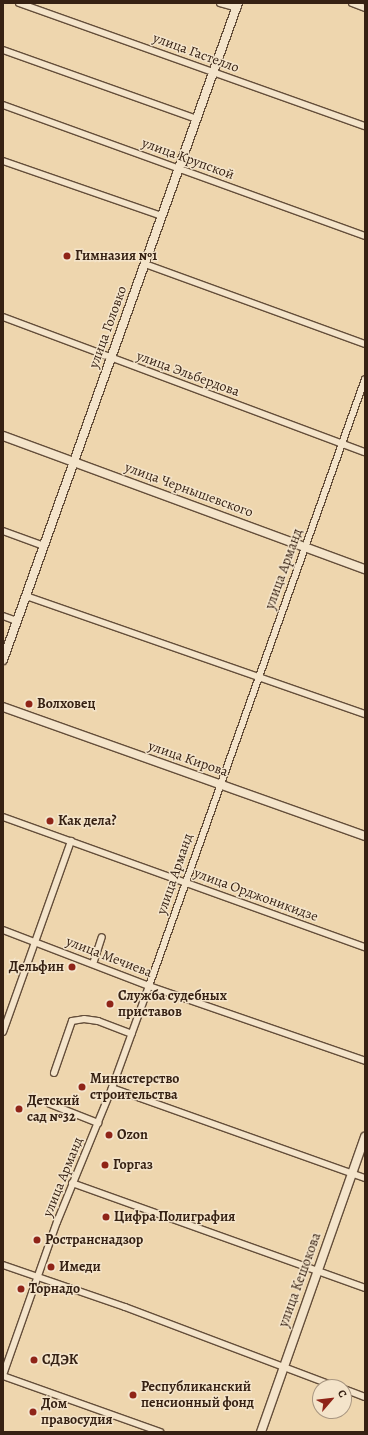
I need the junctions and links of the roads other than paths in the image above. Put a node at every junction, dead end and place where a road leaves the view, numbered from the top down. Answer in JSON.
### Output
{"nodes":[{"id":1,"x":19,"y":3,"type":"edge"},
{"id":2,"x":220,"y":3,"type":"edge"},
{"id":3,"x":352,"y":3,"type":"edge"},
{"id":4,"x":237,"y":5,"type":"edge"},
{"id":5,"x":365,"y":8,"type":"edge"},
{"id":6,"x":3,"y":50,"type":"edge"},
{"id":7,"x":214,"y":71,"type":"junction"},
{"id":8,"x":3,"y":104,"type":"edge"},
{"id":9,"x":197,"y":119,"type":"junction"},
{"id":10,"x":365,"y":126,"type":"edge"},
{"id":11,"x":3,"y":160,"type":"edge"},
{"id":12,"x":179,"y":168,"type":"junction"},
{"id":13,"x":162,"y":216,"type":"junction"},
{"id":14,"x":365,"y":236,"type":"edge"},
{"id":15,"x":144,"y":264,"type":"junction"},
{"id":16,"x":3,"y":318,"type":"edge"},
{"id":17,"x":365,"y":344,"type":"edge"},
{"id":18,"x":111,"y":358,"type":"junction"},
{"id":19,"x":365,"y":379,"type":"edge"},
{"id":20,"x":3,"y":436,"type":"edge"},
{"id":21,"x":342,"y":444,"type":"junction"},
{"id":22,"x":365,"y":452,"type":"edge"},
{"id":23,"x":74,"y":462,"type":"junction"},
{"id":24,"x":3,"y":531,"type":"edge"},
{"id":25,"x":44,"y":546,"type":"junction"},
{"id":26,"x":304,"y":547,"type":"junction"},
{"id":27,"x":365,"y":569,"type":"edge"},
{"id":28,"x":26,"y":596,"type":"junction"},
{"id":29,"x":3,"y":616,"type":"edge"},
{"id":30,"x":17,"y":621,"type":"junction"},
{"id":31,"x":3,"y":660,"type":"edge"},
{"id":32,"x":258,"y":677,"type":"junction"},
{"id":33,"x":3,"y":707,"type":"edge"},
{"id":34,"x":365,"y":714,"type":"edge"},
{"id":35,"x":220,"y":783,"type":"junction"},
{"id":36,"x":3,"y":817,"type":"edge"},
{"id":37,"x":365,"y":836,"type":"edge"},
{"id":38,"x":71,"y":841,"type":"junction"},
{"id":39,"x":185,"y":882,"type":"junction"},
{"id":40,"x":3,"y":930,"type":"edge"},
{"id":41,"x":102,"y":937,"type":"dead end"},
{"id":42,"x":36,"y":942,"type":"junction"},
{"id":43,"x":365,"y":947,"type":"edge"},
{"id":44,"x":93,"y":964,"type":"junction"},
{"id":45,"x":149,"y":986,"type":"junction"},
{"id":46,"x":3,"y":1032,"type":"edge"},
{"id":47,"x":132,"y":1034,"type":"junction"},
{"id":48,"x":365,"y":1061,"type":"edge"},
{"id":49,"x":54,"y":1073,"type":"dead end"},
{"id":50,"x":112,"y":1088,"type":"junction"},
{"id":51,"x":50,"y":1104,"type":"dead end"},
{"id":52,"x":98,"y":1123,"type":"junction"},
{"id":53,"x":365,"y":1137,"type":"edge"},
{"id":54,"x":353,"y":1174,"type":"junction"},
{"id":55,"x":365,"y":1178,"type":"edge"},
{"id":56,"x":72,"y":1183,"type":"junction"},
{"id":57,"x":3,"y":1265,"type":"edge"},
{"id":58,"x":317,"y":1271,"type":"junction"},
{"id":59,"x":39,"y":1279,"type":"junction"},
{"id":60,"x":365,"y":1288,"type":"edge"},
{"id":61,"x":282,"y":1367,"type":"junction"},
{"id":62,"x":3,"y":1376,"type":"edge"},
{"id":63,"x":316,"y":1379,"type":"edge"},
{"id":64,"x":352,"y":1392,"type":"edge"},
{"id":65,"x":365,"y":1397,"type":"edge"},
{"id":66,"x":160,"y":1432,"type":"edge"},
{"id":67,"x":260,"y":1432,"type":"edge"}],
"edges":[{"from":1,"to":7,"type":"street","name":"улица Гастелло"},
{"from":2,"to":4,"type":"street"},
{"from":3,"to":5,"type":"street"},
{"from":4,"to":7,"type":"street","name":"улица Головко"},
{"from":6,"to":9,"type":"street"},
{"from":7,"to":9,"type":"street","name":"улица Головко"},
{"from":7,"to":10,"type":"street","name":"улица Гастелло"},
{"from":8,"to":12,"type":"street","name":"улица Крупской"},
{"from":9,"to":12,"type":"street","name":"улица Головко"},
{"from":11,"to":13,"type":"street"},
{"from":12,"to":13,"type":"street","name":"улица Головко"},
{"from":12,"to":14,"type":"street","name":"улица Крупской"},
{"from":13,"to":15,"type":"street","name":"улица Головко"},
{"from":15,"to":17,"type":"street"},
{"from":15,"to":18,"type":"street","name":"улица Головко"},
{"from":16,"to":18,"type":"street","name":"улица Эльбердова"},
{"from":18,"to":21,"type":"street","name":"улица Эльбердова"},
{"from":18,"to":23,"type":"street","name":"улица Головко"},
{"from":19,"to":21,"type":"street","name":"улица Арманд"},
{"from":20,"to":23,"type":"street","name":"улица Чернышевского"},
{"from":21,"to":22,"type":"street","name":"улица Эльбердова"},
{"from":21,"to":26,"type":"street","name":"улица Арманд"},
{"from":23,"to":25,"type":"street","name":"улица Головко"},
{"from":23,"to":26,"type":"street","name":"улица Чернышевского"},
{"from":24,"to":25,"type":"street"},
{"from":25,"to":28,"type":"street","name":"улица Головко"},
{"from":26,"to":27,"type":"street","name":"улица Чернышевского"},
{"from":26,"to":32,"type":"street","name":"улица Арманд"},
{"from":28,"to":30,"type":"street","name":"улица Головко"},
{"from":28,"to":32,"type":"street"},
{"from":29,"to":30,"type":"street"},
{"from":30,"to":31,"type":"street","name":"улица Головко"},
{"from":32,"to":34,"type":"street"},
{"from":32,"to":35,"type":"street","name":"улица Арманд"},
{"from":33,"to":35,"type":"street","name":"улица Кирова"},
{"from":35,"to":37,"type":"street","name":"улица Кирова"},
{"from":35,"to":39,"type":"street","name":"улица Арманд"},
{"from":36,"to":38,"type":"street","name":"улица Орджоникидзе"},
{"from":38,"to":39,"type":"street","name":"улица Орджоникидзе"},
{"from":38,"to":42,"type":"street"},
{"from":39,"to":43,"type":"street","name":"улица Орджоникидзе"},
{"from":39,"to":45,"type":"street","name":"улица Арманд"},
{"from":40,"to":42,"type":"street","name":"улица Мечиева"},
{"from":41,"to":44,"type":"street"},
{"from":42,"to":44,"type":"street","name":"улица Мечиева"},
{"from":42,"to":46,"type":"street"},
{"from":44,"to":45,"type":"street","name":"улица Мечиева"},
{"from":45,"to":47,"type":"street","name":"улица Арманд"},
{"from":45,"to":48,"type":"street","name":"улица Мечиева"},
{"from":47,"to":49,"type":"street"},
{"from":47,"to":50,"type":"street","name":"улица Арманд"},
{"from":50,"to":52,"type":"street","name":"улица Арманд"},
{"from":50,"to":54,"type":"street"},
{"from":51,"to":52,"type":"street"},
{"from":52,"to":56,"type":"street","name":"улица Арманд"},
{"from":53,"to":54,"type":"street","name":"улица Кешокова"},
{"from":54,"to":55,"type":"street"},
{"from":54,"to":58,"type":"street","name":"улица Кешокова"},
{"from":56,"to":58,"type":"street"},
{"from":56,"to":59,"type":"street","name":"улица Арманд"},
{"from":57,"to":59,"type":"street"},
{"from":58,"to":60,"type":"street"},
{"from":58,"to":61,"type":"street","name":"улица Кешокова"},
{"from":59,"to":61,"type":"street"},
{"from":59,"to":62,"type":"street","name":"улица Арманд"},
{"from":61,"to":63,"type":"street"},
{"from":61,"to":67,"type":"street","name":"улица Кешокова"},
{"from":62,"to":66,"type":"street"},
{"from":64,"to":65,"type":"street"}]}
